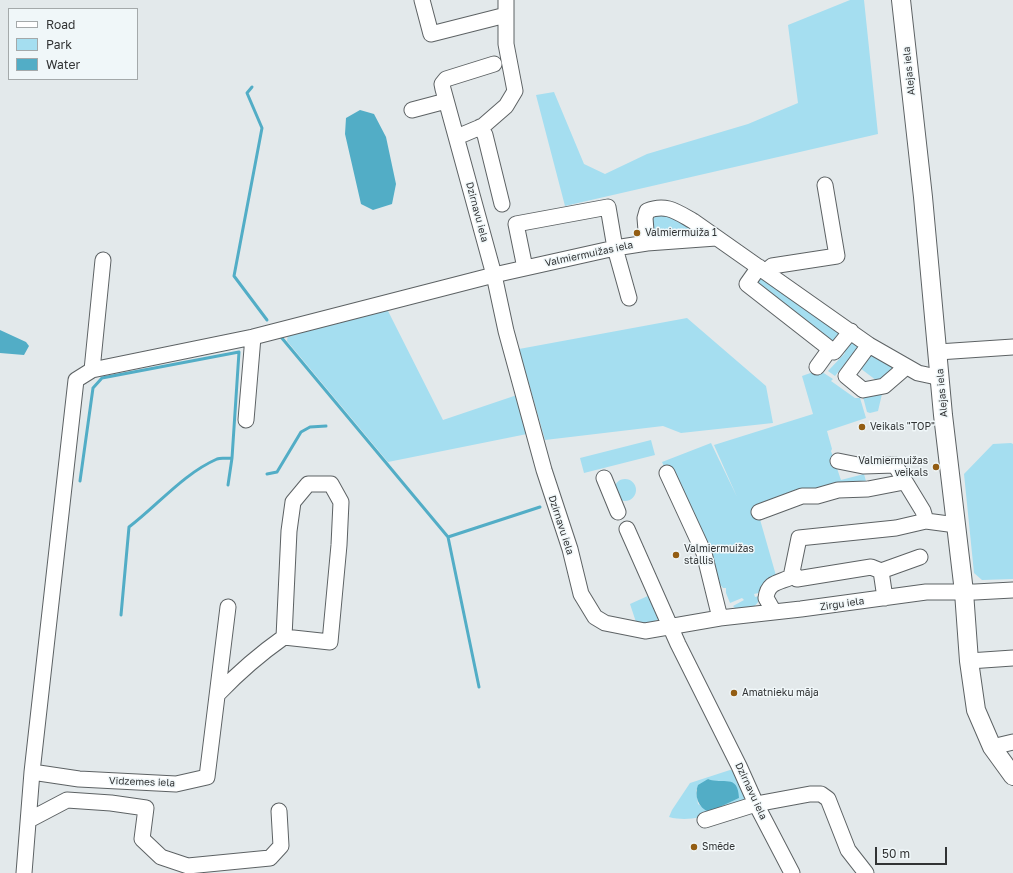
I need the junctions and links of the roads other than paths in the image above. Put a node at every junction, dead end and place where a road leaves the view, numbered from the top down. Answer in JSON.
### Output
{"nodes":[{"id":1,"x":422,"y":0,"type":"edge"},
{"id":2,"x":506,"y":0,"type":"edge"},
{"id":3,"x":901,"y":0,"type":"edge"},
{"id":4,"x":506,"y":15,"type":"junction"},
{"id":5,"x":494,"y":64,"type":"dead end"},
{"id":6,"x":444,"y":95,"type":"junction"},
{"id":7,"x":412,"y":110,"type":"dead end"},
{"id":8,"x":480,"y":127,"type":"junction"},
{"id":9,"x":456,"y":137,"type":"junction"},
{"id":10,"x":824,"y":185,"type":"dead end"},
{"id":11,"x":502,"y":204,"type":"dead end"},
{"id":12,"x":716,"y":238,"type":"junction"},
{"id":13,"x":647,"y":243,"type":"junction"},
{"id":14,"x":616,"y":248,"type":"junction"},
{"id":15,"x":103,"y":260,"type":"dead end"},
{"id":16,"x":525,"y":268,"type":"junction"},
{"id":17,"x":763,"y":269,"type":"junction"},
{"id":18,"x":494,"y":275,"type":"junction"},
{"id":19,"x":629,"y":298,"type":"dead end"},
{"id":20,"x":851,"y":331,"type":"junction"},
{"id":21,"x":253,"y":336,"type":"junction"},
{"id":22,"x":869,"y":345,"type":"junction"},
{"id":23,"x":1013,"y":347,"type":"edge"},
{"id":24,"x":830,"y":349,"type":"junction"},
{"id":25,"x":938,"y":352,"type":"junction"},
{"id":26,"x":816,"y":367,"type":"dead end"},
{"id":27,"x":906,"y":367,"type":"junction"},
{"id":28,"x":92,"y":370,"type":"junction"},
{"id":29,"x":940,"y":375,"type":"junction"},
{"id":30,"x":246,"y":420,"type":"dead end"},
{"id":31,"x":838,"y":461,"type":"dead end"},
{"id":32,"x":667,"y":473,"type":"dead end"},
{"id":33,"x":604,"y":478,"type":"dead end"},
{"id":34,"x":904,"y":482,"type":"junction"},
{"id":35,"x":618,"y":512,"type":"dead end"},
{"id":36,"x":759,"y":512,"type":"dead end"},
{"id":37,"x":926,"y":520,"type":"junction"},
{"id":38,"x":956,"y":525,"type":"junction"},
{"id":39,"x":626,"y":529,"type":"dead end"},
{"id":40,"x":920,"y":557,"type":"dead end"},
{"id":41,"x":881,"y":571,"type":"junction"},
{"id":42,"x":795,"y":575,"type":"junction"},
{"id":43,"x":1013,"y":590,"type":"edge"},
{"id":44,"x":964,"y":592,"type":"junction"},
{"id":45,"x":766,"y":598,"type":"junction"},
{"id":46,"x":885,"y":598,"type":"junction"},
{"id":47,"x":228,"y":607,"type":"dead end"},
{"id":48,"x":774,"y":612,"type":"junction"},
{"id":49,"x":755,"y":614,"type":"junction"},
{"id":50,"x":720,"y":618,"type":"junction"},
{"id":51,"x":671,"y":627,"type":"junction"},
{"id":52,"x":284,"y":637,"type":"junction"},
{"id":53,"x":1013,"y":658,"type":"edge"},
{"id":54,"x":969,"y":661,"type":"junction"},
{"id":55,"x":219,"y":694,"type":"junction"},
{"id":56,"x":1013,"y":742,"type":"edge"},
{"id":57,"x":992,"y":747,"type":"junction"},
{"id":58,"x":32,"y":772,"type":"junction"},
{"id":59,"x":1013,"y":776,"type":"edge"},
{"id":60,"x":756,"y":804,"type":"junction"},
{"id":61,"x":279,"y":811,"type":"dead end"},
{"id":62,"x":29,"y":820,"type":"junction"},
{"id":63,"x":705,"y":820,"type":"dead end"},
{"id":64,"x":24,"y":873,"type":"edge"},
{"id":65,"x":792,"y":873,"type":"edge"},
{"id":66,"x":866,"y":873,"type":"edge"}],
"edges":[{"from":1,"to":4,"type":"street"},
{"from":2,"to":4,"type":"street"},
{"from":3,"to":25,"type":"main road","name":"Alejas iela"},
{"from":4,"to":8,"type":"street"},
{"from":5,"to":6,"type":"street"},
{"from":6,"to":7,"type":"street"},
{"from":6,"to":9,"type":"street","name":"Dzirnavu iela"},
{"from":8,"to":9,"type":"street"},
{"from":8,"to":11,"type":"street"},
{"from":9,"to":18,"type":"street","name":"Dzirnavu iela"},
{"from":10,"to":17,"type":"street"},
{"from":12,"to":13,"type":"street","name":"Valmiermuižas iela"},
{"from":12,"to":13,"type":"street"},
{"from":12,"to":17,"type":"street"},
{"from":13,"to":14,"type":"street","name":"Valmiermuižas iela"},
{"from":14,"to":16,"type":"street","name":"Valmiermuižas iela"},
{"from":14,"to":16,"type":"street"},
{"from":14,"to":19,"type":"street"},
{"from":15,"to":28,"type":"street"},
{"from":16,"to":18,"type":"street","name":"Valmiermuižas iela"},
{"from":17,"to":20,"type":"street"},
{"from":17,"to":24,"type":"street"},
{"from":18,"to":21,"type":"street","name":"Valmiermuižas iela"},
{"from":18,"to":51,"type":"street","name":"Dzirnavu iela"},
{"from":20,"to":22,"type":"street"},
{"from":20,"to":24,"type":"street"},
{"from":21,"to":28,"type":"street","name":"Valmiermuižas iela"},
{"from":21,"to":30,"type":"street"},
{"from":22,"to":27,"type":"street"},
{"from":22,"to":27,"type":"street"},
{"from":23,"to":25,"type":"street"},
{"from":24,"to":26,"type":"street"},
{"from":25,"to":29,"type":"main road","name":"Alejas iela"},
{"from":27,"to":29,"type":"street"},
{"from":28,"to":58,"type":"street"},
{"from":29,"to":38,"type":"main road","name":"Alejas iela"},
{"from":31,"to":34,"type":"street"},
{"from":32,"to":50,"type":"street"},
{"from":33,"to":35,"type":"street"},
{"from":34,"to":36,"type":"street"},
{"from":34,"to":37,"type":"street"},
{"from":37,"to":38,"type":"street"},
{"from":37,"to":42,"type":"street"},
{"from":38,"to":44,"type":"main road","name":"Alejas iela"},
{"from":39,"to":51,"type":"street"},
{"from":40,"to":41,"type":"street"},
{"from":41,"to":42,"type":"street"},
{"from":41,"to":46,"type":"street"},
{"from":42,"to":45,"type":"street"},
{"from":43,"to":44,"type":"street","name":"Zirgu iela"},
{"from":44,"to":46,"type":"street","name":"Zirgu iela"},
{"from":44,"to":54,"type":"main road","name":"Alejas iela"},
{"from":45,"to":48,"type":"street"},
{"from":45,"to":49,"type":"street"},
{"from":46,"to":48,"type":"street","name":"Zirgu iela"},
{"from":47,"to":55,"type":"street","name":"Vidzemes iela"},
{"from":48,"to":49,"type":"street","name":"Zirgu iela"},
{"from":49,"to":50,"type":"street","name":"Zirgu iela"},
{"from":50,"to":51,"type":"street","name":"Zirgu iela"},
{"from":51,"to":60,"type":"street","name":"Dzirnavu iela"},
{"from":52,"to":52,"type":"street"},
{"from":52,"to":55,"type":"street"},
{"from":53,"to":54,"type":"street"},
{"from":54,"to":57,"type":"main road","name":"Alejas iela"},
{"from":55,"to":58,"type":"street","name":"Vidzemes iela"},
{"from":56,"to":57,"type":"street"},
{"from":57,"to":59,"type":"main road","name":"Alejas iela"},
{"from":58,"to":62,"type":"street"},
{"from":60,"to":63,"type":"street"},
{"from":60,"to":65,"type":"street","name":"Dzirnavu iela"},
{"from":60,"to":66,"type":"street"},
{"from":61,"to":62,"type":"street"},
{"from":62,"to":64,"type":"street"}]}
